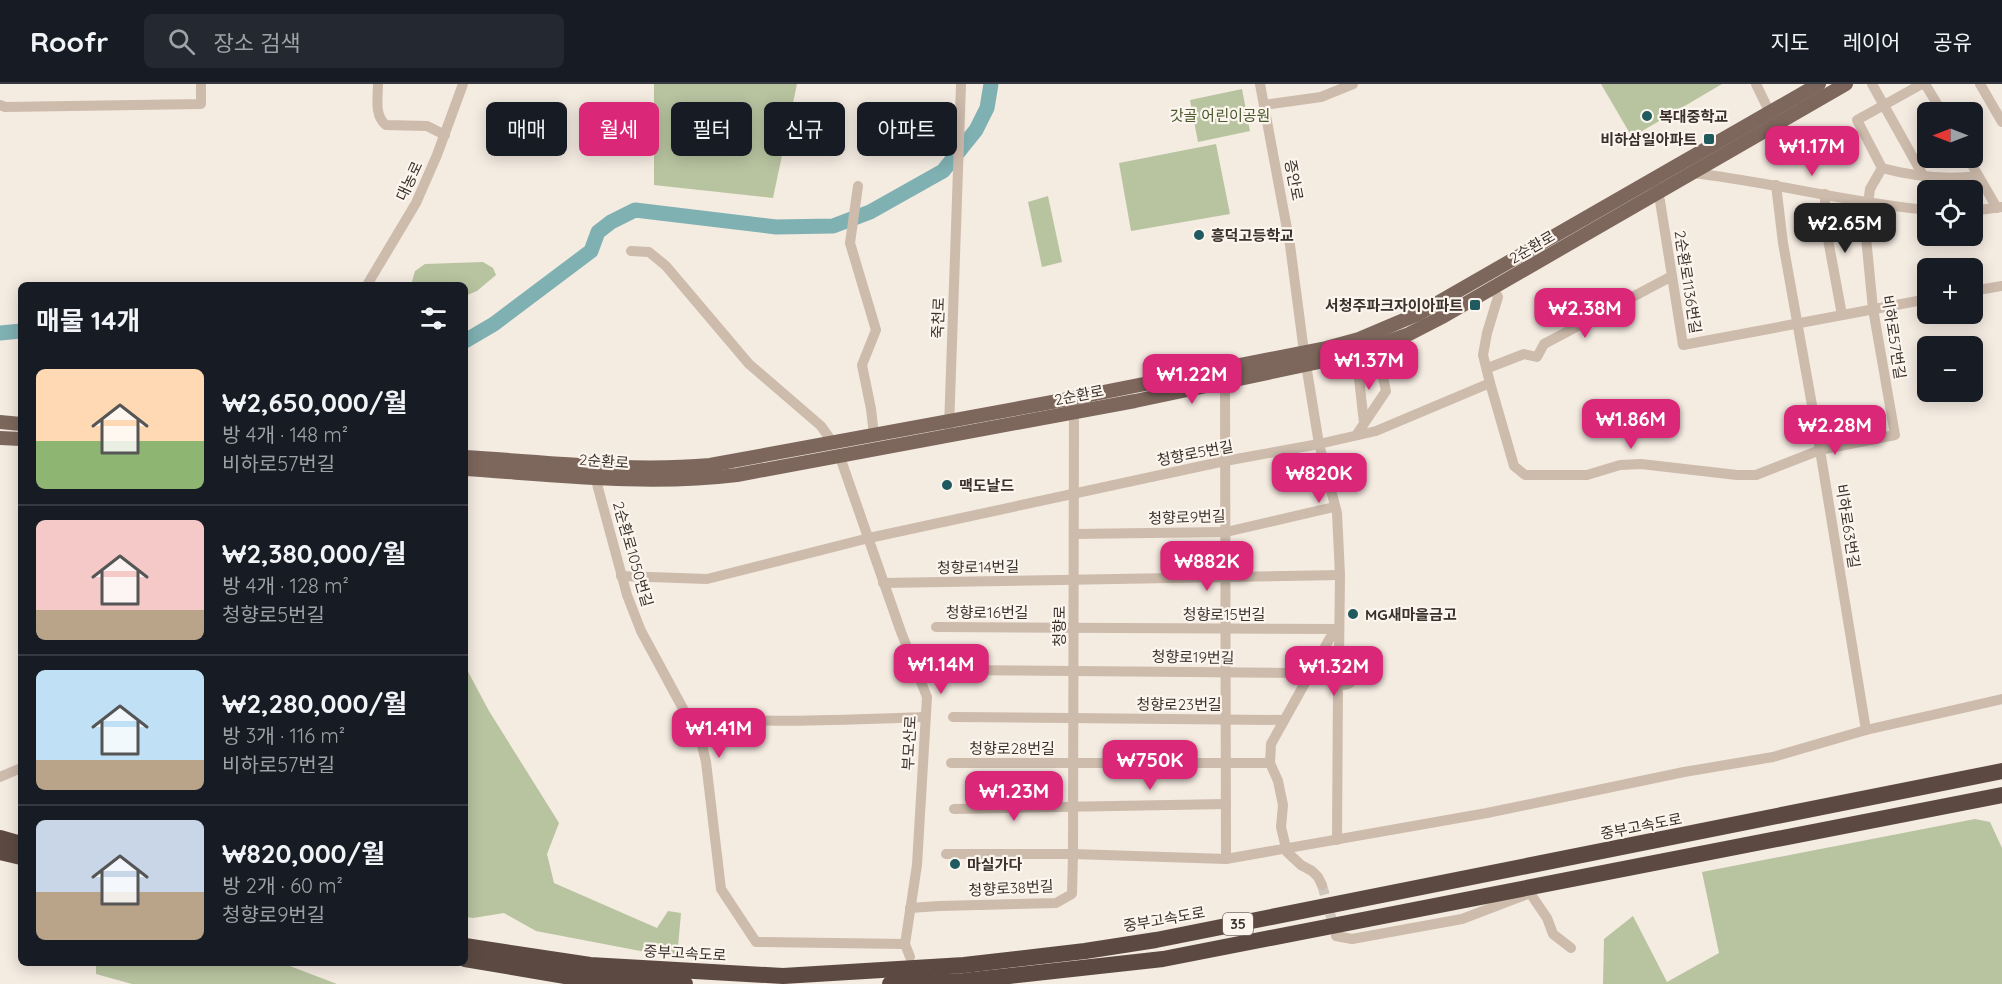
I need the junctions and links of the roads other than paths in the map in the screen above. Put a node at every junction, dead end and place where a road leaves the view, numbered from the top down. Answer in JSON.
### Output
{"nodes":[{"id":1,"x":201,"y":84,"type":"edge"},
{"id":2,"x":378,"y":84,"type":"edge"},
{"id":3,"x":463,"y":84,"type":"edge"},
{"id":4,"x":961,"y":84,"type":"edge"},
{"id":5,"x":1260,"y":84,"type":"edge"},
{"id":6,"x":1353,"y":84,"type":"edge"},
{"id":7,"x":1756,"y":84,"type":"edge"},
{"id":8,"x":1819,"y":84,"type":"edge"},
{"id":9,"x":1846,"y":84,"type":"edge"},
{"id":10,"x":1872,"y":84,"type":"edge"},
{"id":11,"x":1923,"y":84,"type":"edge"},
{"id":12,"x":1980,"y":84,"type":"edge"},
{"id":13,"x":1935,"y":102,"type":"edge"},
{"id":14,"x":0,"y":105,"type":"edge"},
{"id":15,"x":1264,"y":105,"type":"junction"},
{"id":16,"x":1884,"y":105,"type":"junction"},
{"id":17,"x":1770,"y":113,"type":"junction"},
{"id":18,"x":2002,"y":122,"type":"edge"},
{"id":19,"x":445,"y":135,"type":"junction"},
{"id":20,"x":1882,"y":168,"type":"junction"},
{"id":21,"x":1974,"y":168,"type":"edge"},
{"id":22,"x":1693,"y":173,"type":"junction"},
{"id":23,"x":1978,"y":176,"type":"junction"},
{"id":24,"x":1924,"y":177,"type":"junction"},
{"id":25,"x":1776,"y":185,"type":"junction"},
{"id":26,"x":858,"y":186,"type":"dead end"},
{"id":27,"x":1656,"y":187,"type":"junction"},
{"id":28,"x":1825,"y":194,"type":"junction"},
{"id":29,"x":1867,"y":202,"type":"junction"},
{"id":30,"x":2000,"y":208,"type":"edge"},
{"id":31,"x":1917,"y":209,"type":"edge"},
{"id":32,"x":1983,"y":210,"type":"edge"},
{"id":33,"x":632,"y":251,"type":"dead end"},
{"id":34,"x":1672,"y":276,"type":"junction"},
{"id":35,"x":369,"y":282,"type":"edge"},
{"id":36,"x":2002,"y":286,"type":"edge"},
{"id":37,"x":1493,"y":288,"type":"junction"},
{"id":38,"x":1983,"y":289,"type":"edge"},
{"id":39,"x":1917,"y":301,"type":"edge"},
{"id":40,"x":1873,"y":309,"type":"junction"},
{"id":41,"x":1842,"y":315,"type":"junction"},
{"id":42,"x":1798,"y":322,"type":"junction"},
{"id":43,"x":1376,"y":346,"type":"junction"},
{"id":44,"x":1353,"y":354,"type":"junction"},
{"id":45,"x":1305,"y":359,"type":"junction"},
{"id":46,"x":1488,"y":368,"type":"junction"},
{"id":47,"x":1225,"y":382,"type":"junction"},
{"id":48,"x":1490,"y":383,"type":"junction"},
{"id":49,"x":1074,"y":398,"type":"junction"},
{"id":50,"x":1074,"y":412,"type":"junction"},
{"id":51,"x":950,"y":421,"type":"junction"},
{"id":52,"x":0,"y":422,"type":"edge"},
{"id":53,"x":1364,"y":423,"type":"junction"},
{"id":54,"x":18,"y":424,"type":"edge"},
{"id":55,"x":1357,"y":434,"type":"junction"},
{"id":56,"x":874,"y":435,"type":"junction"},
{"id":57,"x":949,"y":436,"type":"junction"},
{"id":58,"x":0,"y":438,"type":"edge"},
{"id":59,"x":18,"y":439,"type":"edge"},
{"id":60,"x":833,"y":443,"type":"junction"},
{"id":61,"x":1319,"y":444,"type":"junction"},
{"id":62,"x":1820,"y":450,"type":"junction"},
{"id":63,"x":468,"y":457,"type":"edge"},
{"id":64,"x":840,"y":457,"type":"junction"},
{"id":65,"x":1225,"y":461,"type":"junction"},
{"id":66,"x":468,"y":469,"type":"edge"},
{"id":67,"x":594,"y":471,"type":"junction"},
{"id":68,"x":1074,"y":493,"type":"junction"},
{"id":69,"x":1334,"y":507,"type":"junction"},
{"id":70,"x":1226,"y":532,"type":"junction"},
{"id":71,"x":1074,"y":534,"type":"junction"},
{"id":72,"x":869,"y":538,"type":"junction"},
{"id":73,"x":1340,"y":575,"type":"junction"},
{"id":74,"x":621,"y":576,"type":"junction"},
{"id":75,"x":1226,"y":577,"type":"junction"},
{"id":76,"x":1074,"y":580,"type":"junction"},
{"id":77,"x":883,"y":583,"type":"junction"},
{"id":78,"x":936,"y":627,"type":"dead end"},
{"id":79,"x":1074,"y":628,"type":"junction"},
{"id":80,"x":1226,"y":629,"type":"junction"},
{"id":81,"x":1339,"y":629,"type":"junction"},
{"id":82,"x":1339,"y":656,"type":"junction"},
{"id":83,"x":950,"y":670,"type":"dead end"},
{"id":84,"x":1328,"y":670,"type":"junction"},
{"id":85,"x":1357,"y":670,"type":"junction"},
{"id":86,"x":1370,"y":670,"type":"dead end"},
{"id":87,"x":1074,"y":671,"type":"junction"},
{"id":88,"x":1226,"y":672,"type":"junction"},
{"id":89,"x":1311,"y":673,"type":"junction"},
{"id":90,"x":1338,"y":684,"type":"junction"},
{"id":91,"x":2002,"y":699,"type":"edge"},
{"id":92,"x":687,"y":716,"type":"junction"},
{"id":93,"x":925,"y":717,"type":"junction"},
{"id":94,"x":953,"y":717,"type":"dead end"},
{"id":95,"x":1074,"y":718,"type":"junction"},
{"id":96,"x":1226,"y":720,"type":"junction"},
{"id":97,"x":1284,"y":720,"type":"junction"},
{"id":98,"x":1866,"y":730,"type":"junction"},
{"id":99,"x":951,"y":763,"type":"dead end"},
{"id":100,"x":1074,"y":763,"type":"junction"},
{"id":101,"x":1226,"y":763,"type":"junction"},
{"id":102,"x":1270,"y":763,"type":"junction"},
{"id":103,"x":18,"y":769,"type":"edge"},
{"id":104,"x":2002,"y":771,"type":"edge"},
{"id":105,"x":0,"y":777,"type":"edge"},
{"id":106,"x":2002,"y":795,"type":"edge"},
{"id":107,"x":1226,"y":804,"type":"junction"},
{"id":108,"x":1073,"y":807,"type":"junction"},
{"id":109,"x":954,"y":809,"type":"dead end"},
{"id":110,"x":0,"y":838,"type":"edge"},
{"id":111,"x":1337,"y":840,"type":"junction"},
{"id":112,"x":18,"y":843,"type":"edge"},
{"id":113,"x":1286,"y":849,"type":"junction"},
{"id":114,"x":0,"y":852,"type":"edge"},
{"id":115,"x":946,"y":854,"type":"dead end"},
{"id":116,"x":1073,"y":854,"type":"junction"},
{"id":117,"x":18,"y":856,"type":"edge"},
{"id":118,"x":1226,"y":859,"type":"junction"},
{"id":119,"x":1322,"y":885,"type":"tunnel mouth"},
{"id":120,"x":910,"y":908,"type":"junction"},
{"id":121,"x":1336,"y":936,"type":"dead end"},
{"id":122,"x":905,"y":944,"type":"junction"},
{"id":123,"x":468,"y":945,"type":"edge"},
{"id":124,"x":1572,"y":948,"type":"dead end"},
{"id":125,"x":910,"y":957,"type":"dead end"},
{"id":126,"x":468,"y":960,"type":"edge"},
{"id":127,"x":685,"y":984,"type":"edge"},
{"id":128,"x":890,"y":984,"type":"edge"}],
"edges":[{"from":1,"to":14,"type":"street"},
{"from":2,"to":19,"type":"street"},
{"from":3,"to":19,"type":"street","name":"대농로"},
{"from":4,"to":51,"type":"street","name":"죽천로"},
{"from":5,"to":15,"type":"street","name":"증안로"},
{"from":6,"to":15,"type":"street"},
{"from":7,"to":17,"type":"street"},
{"from":8,"to":17,"type":"main road","name":"2순환로"},
{"from":9,"to":22,"type":"main road","name":"2순환로"},
{"from":10,"to":16,"type":"street"},
{"from":11,"to":13,"type":"street"},
{"from":11,"to":16,"type":"street"},
{"from":12,"to":18,"type":"street"},
{"from":15,"to":45,"type":"street","name":"증안로"},
{"from":16,"to":20,"type":"street"},
{"from":16,"to":24,"type":"street"},
{"from":17,"to":27,"type":"main road","name":"2순환로"},
{"from":19,"to":35,"type":"street","name":"대농로"},
{"from":20,"to":24,"type":"street"},
{"from":20,"to":29,"type":"street","name":"비하로57번길"},
{"from":21,"to":23,"type":"street"},
{"from":22,"to":25,"type":"street"},
{"from":22,"to":27,"type":"main road","name":"2순환로"},
{"from":23,"to":24,"type":"street"},
{"from":23,"to":30,"type":"street"},
{"from":25,"to":28,"type":"street"},
{"from":25,"to":42,"type":"street","name":"비하로63번길"},
{"from":26,"to":56,"type":"street"},
{"from":27,"to":34,"type":"street","name":"2순환로1136번길"},
{"from":27,"to":37,"type":"main road","name":"2순환로"},
{"from":27,"to":45,"type":"main road","name":"2순환로"},
{"from":28,"to":29,"type":"street"},
{"from":28,"to":41,"type":"street"},
{"from":29,"to":31,"type":"street"},
{"from":29,"to":40,"type":"street","name":"비하로57번길"},
{"from":30,"to":32,"type":"street"},
{"from":33,"to":60,"type":"street"},
{"from":34,"to":42,"type":"street","name":"2순환로1136번길"},
{"from":34,"to":46,"type":"street"},
{"from":36,"to":38,"type":"street"},
{"from":37,"to":43,"type":"main road","name":"2순환로"},
{"from":37,"to":46,"type":"street"},
{"from":39,"to":40,"type":"street"},
{"from":40,"to":41,"type":"street"},
{"from":40,"to":62,"type":"street","name":"비하로57번길"},
{"from":41,"to":42,"type":"street"},
{"from":42,"to":62,"type":"street","name":"비하로63번길"},
{"from":43,"to":44,"type":"main road","name":"2순환로"},
{"from":43,"to":53,"type":"street"},
{"from":44,"to":45,"type":"main road","name":"2순환로"},
{"from":44,"to":53,"type":"street"},
{"from":45,"to":47,"type":"main road","name":"2순환로"},
{"from":45,"to":49,"type":"main road","name":"2순환로"},
{"from":45,"to":61,"type":"street","name":"증안로"},
{"from":46,"to":48,"type":"street"},
{"from":47,"to":50,"type":"main road","name":"2순환로"},
{"from":47,"to":65,"type":"street"},
{"from":48,"to":55,"type":"street","name":"청향로5번길"},
{"from":48,"to":62,"type":"street"},
{"from":49,"to":50,"type":"street","name":"청향로"},
{"from":49,"to":51,"type":"main road","name":"2순환로"},
{"from":50,"to":57,"type":"main road","name":"2순환로"},
{"from":50,"to":68,"type":"street","name":"청향로"},
{"from":51,"to":56,"type":"main road","name":"2순환로"},
{"from":51,"to":57,"type":"street","name":"죽천로"},
{"from":52,"to":54,"type":"main road"},
{"from":53,"to":55,"type":"street"},
{"from":55,"to":61,"type":"street","name":"청향로5번길"},
{"from":56,"to":60,"type":"main road","name":"2순환로"},
{"from":57,"to":64,"type":"main road","name":"2순환로"},
{"from":58,"to":59,"type":"main road"},
{"from":60,"to":67,"type":"main road","name":"2순환로"},
{"from":61,"to":65,"type":"street","name":"청향로5번길"},
{"from":61,"to":69,"type":"street","name":"증안로"},
{"from":62,"to":98,"type":"street","name":"비하로63번길"},
{"from":63,"to":67,"type":"main road","name":"2순환로"},
{"from":64,"to":67,"type":"main road","name":"2순환로"},
{"from":64,"to":72,"type":"street","name":"부모산로"},
{"from":65,"to":68,"type":"street","name":"청향로5번길"},
{"from":65,"to":70,"type":"street"},
{"from":66,"to":67,"type":"main road","name":"2순환로"},
{"from":67,"to":74,"type":"street","name":"2순환로1050번길"},
{"from":68,"to":71,"type":"street","name":"청향로"},
{"from":68,"to":72,"type":"street","name":"청향로5번길"},
{"from":69,"to":70,"type":"street","name":"청향로9번길"},
{"from":69,"to":73,"type":"street","name":"증안로"},
{"from":70,"to":71,"type":"street","name":"청향로9번길"},
{"from":70,"to":75,"type":"street"},
{"from":71,"to":76,"type":"street","name":"청향로"},
{"from":72,"to":74,"type":"street"},
{"from":72,"to":77,"type":"street","name":"부모산로"},
{"from":73,"to":75,"type":"street","name":"청향로14번길"},
{"from":73,"to":81,"type":"street","name":"증안로"},
{"from":74,"to":92,"type":"street","name":"2순환로1050번길"},
{"from":75,"to":76,"type":"street","name":"청향로14번길"},
{"from":75,"to":80,"type":"street"},
{"from":76,"to":77,"type":"street","name":"청향로14번길"},
{"from":76,"to":79,"type":"street","name":"청향로"},
{"from":77,"to":93,"type":"street","name":"부모산로"},
{"from":78,"to":79,"type":"street","name":"청향로16번길"},
{"from":79,"to":80,"type":"street","name":"청향로15번길"},
{"from":79,"to":87,"type":"street","name":"청향로"},
{"from":80,"to":81,"type":"street","name":"청향로15번길"},
{"from":80,"to":88,"type":"street"},
{"from":81,"to":82,"type":"street","name":"증안로"},
{"from":81,"to":89,"type":"street"},
{"from":82,"to":84,"type":"street"},
{"from":82,"to":85,"type":"street"},
{"from":83,"to":87,"type":"street","name":"청향로19번길"},
{"from":84,"to":89,"type":"street","name":"청향로19번길"},
{"from":84,"to":90,"type":"street"},
{"from":85,"to":86,"type":"street"},
{"from":85,"to":90,"type":"street"},
{"from":87,"to":88,"type":"street","name":"청향로19번길"},
{"from":87,"to":95,"type":"street","name":"청향로"},
{"from":88,"to":89,"type":"street","name":"청향로19번길"},
{"from":88,"to":96,"type":"street"},
{"from":89,"to":97,"type":"street"},
{"from":90,"to":111,"type":"street"},
{"from":91,"to":98,"type":"street"},
{"from":92,"to":93,"type":"street"},
{"from":92,"to":122,"type":"street","name":"2순환로1050번길"},
{"from":93,"to":120,"type":"street","name":"부모산로"},
{"from":94,"to":95,"type":"street","name":"청향로23번길"},
{"from":95,"to":96,"type":"street","name":"청향로23번길"},
{"from":95,"to":100,"type":"street","name":"청향로"},
{"from":96,"to":97,"type":"street","name":"청향로23번길"},
{"from":96,"to":101,"type":"street"},
{"from":97,"to":102,"type":"street"},
{"from":98,"to":111,"type":"street"},
{"from":99,"to":100,"type":"street","name":"청향로28번길"},
{"from":100,"to":101,"type":"street","name":"청향로28번길"},
{"from":100,"to":108,"type":"street","name":"청향로"},
{"from":101,"to":102,"type":"street","name":"청향로28번길"},
{"from":101,"to":107,"type":"street"},
{"from":102,"to":113,"type":"street"},
{"from":103,"to":105,"type":"street"},
{"from":104,"to":123,"type":"highway","name":"중부고속도로","number":"35"},
{"from":106,"to":128,"type":"highway","number":"35"},
{"from":107,"to":108,"type":"street"},
{"from":107,"to":118,"type":"street"},
{"from":108,"to":109,"type":"street"},
{"from":108,"to":116,"type":"street","name":"청향로"},
{"from":110,"to":112,"type":"highway"},
{"from":111,"to":113,"type":"street"},
{"from":113,"to":118,"type":"street"},
{"from":113,"to":119,"type":"street"},
{"from":114,"to":117,"type":"highway"},
{"from":115,"to":116,"type":"street"},
{"from":116,"to":118,"type":"street"},
{"from":116,"to":120,"type":"street","name":"청향로38번길"},
{"from":120,"to":122,"type":"street","name":"부모산로"},
{"from":121,"to":124,"type":"street"},
{"from":122,"to":125,"type":"street","name":"부모산로"},
{"from":126,"to":127,"type":"highway","name":"중부고속도로"}]}
